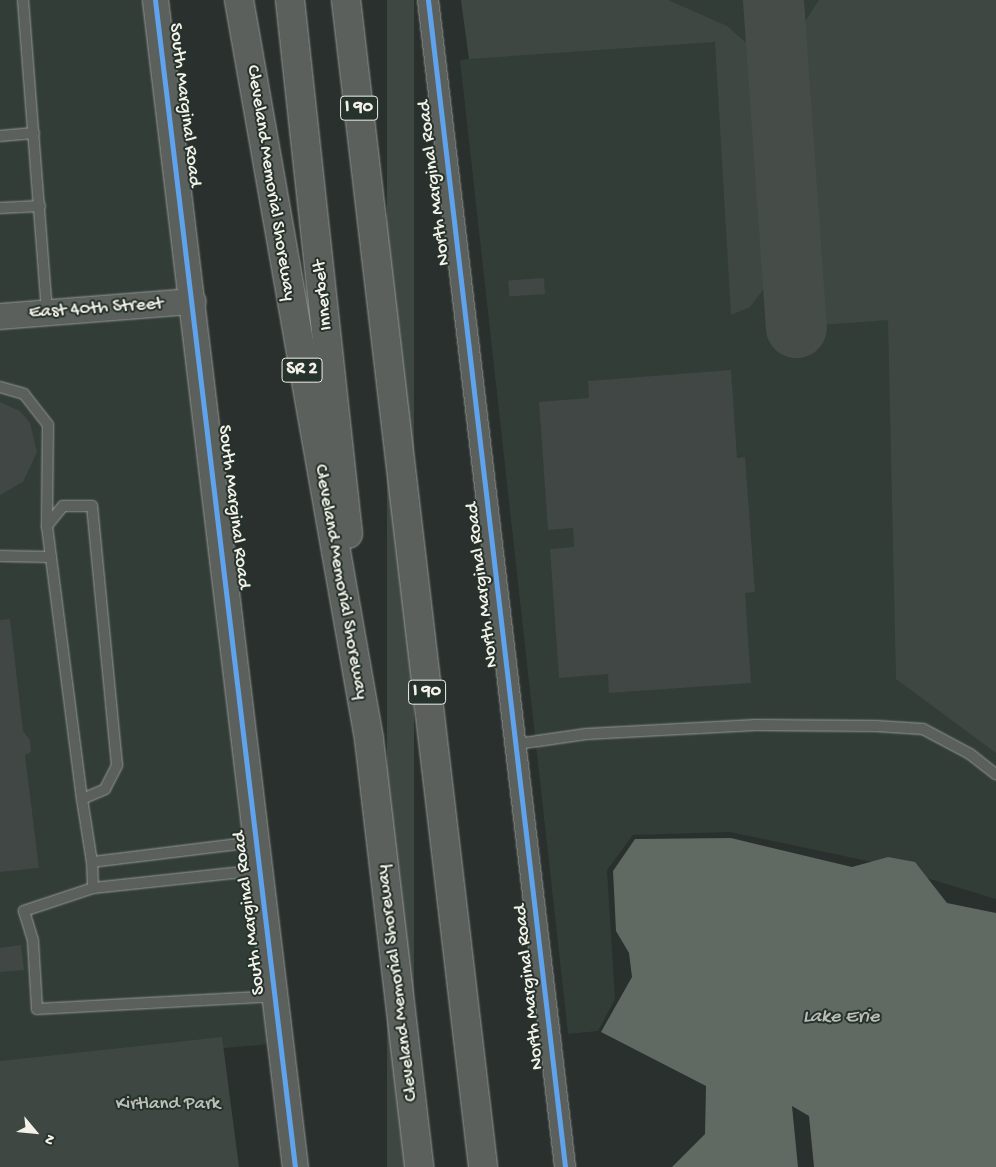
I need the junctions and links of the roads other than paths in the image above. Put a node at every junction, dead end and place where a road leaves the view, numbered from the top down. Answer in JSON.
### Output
{"nodes":[{"id":1,"x":22,"y":0,"type":"edge"},
{"id":2,"x":155,"y":0,"type":"edge"},
{"id":3,"x":239,"y":0,"type":"edge"},
{"id":4,"x":290,"y":0,"type":"edge"},
{"id":5,"x":346,"y":0,"type":"edge"},
{"id":6,"x":428,"y":0,"type":"edge"},
{"id":7,"x":34,"y":133,"type":"junction"},
{"id":8,"x":0,"y":136,"type":"edge"},
{"id":9,"x":40,"y":206,"type":"junction"},
{"id":10,"x":0,"y":208,"type":"edge"},
{"id":11,"x":192,"y":301,"type":"junction"},
{"id":12,"x":47,"y":313,"type":"junction"},
{"id":13,"x":0,"y":316,"type":"edge"},
{"id":14,"x":0,"y":387,"type":"edge"},
{"id":15,"x":47,"y":526,"type":"junction"},
{"id":16,"x":0,"y":556,"type":"edge"},
{"id":17,"x":51,"y":557,"type":"junction"},
{"id":18,"x":369,"y":739,"type":"junction"},
{"id":19,"x":517,"y":744,"type":"junction"},
{"id":20,"x":996,"y":774,"type":"edge"},
{"id":21,"x":82,"y":798,"type":"junction"},
{"id":22,"x":257,"y":842,"type":"junction"},
{"id":23,"x":92,"y":862,"type":"junction"},
{"id":24,"x":261,"y":870,"type":"junction"},
{"id":25,"x":93,"y":888,"type":"junction"},
{"id":26,"x":275,"y":996,"type":"junction"},
{"id":27,"x":295,"y":1167,"type":"edge"},
{"id":28,"x":419,"y":1167,"type":"edge"},
{"id":29,"x":483,"y":1167,"type":"edge"},
{"id":30,"x":565,"y":1167,"type":"edge"}],
"edges":[{"from":1,"to":7,"type":"lane"},
{"from":2,"to":11,"type":"street","name":"South Marginal Road"},
{"from":3,"to":18,"type":"highway","name":"Cleveland Memorial Shoreway","number":"SR 2"},
{"from":4,"to":18,"type":"highway","name":"Innerbelt"},
{"from":5,"to":29,"type":"highway","number":"I 90"},
{"from":6,"to":19,"type":"street","name":"North Marginal Road"},
{"from":7,"to":8,"type":"lane"},
{"from":7,"to":9,"type":"lane"},
{"from":9,"to":10,"type":"lane"},
{"from":9,"to":12,"type":"lane"},
{"from":11,"to":12,"type":"street","name":"East 40th Street"},
{"from":11,"to":22,"type":"street","name":"South Marginal Road"},
{"from":12,"to":13,"type":"street","name":"East 40th Street"},
{"from":14,"to":15,"type":"lane"},
{"from":15,"to":17,"type":"lane"},
{"from":15,"to":21,"type":"lane"},
{"from":16,"to":17,"type":"lane"},
{"from":17,"to":21,"type":"lane"},
{"from":18,"to":28,"type":"highway","name":"Cleveland Memorial Shoreway"},
{"from":19,"to":20,"type":"lane"},
{"from":19,"to":30,"type":"street","name":"North Marginal Road"},
{"from":21,"to":23,"type":"lane"},
{"from":22,"to":23,"type":"lane"},
{"from":22,"to":24,"type":"street","name":"South Marginal Road"},
{"from":23,"to":25,"type":"lane"},
{"from":24,"to":25,"type":"lane"},
{"from":24,"to":26,"type":"street","name":"South Marginal Road"},
{"from":25,"to":26,"type":"lane"},
{"from":26,"to":27,"type":"street","name":"South Marginal Road"}]}
